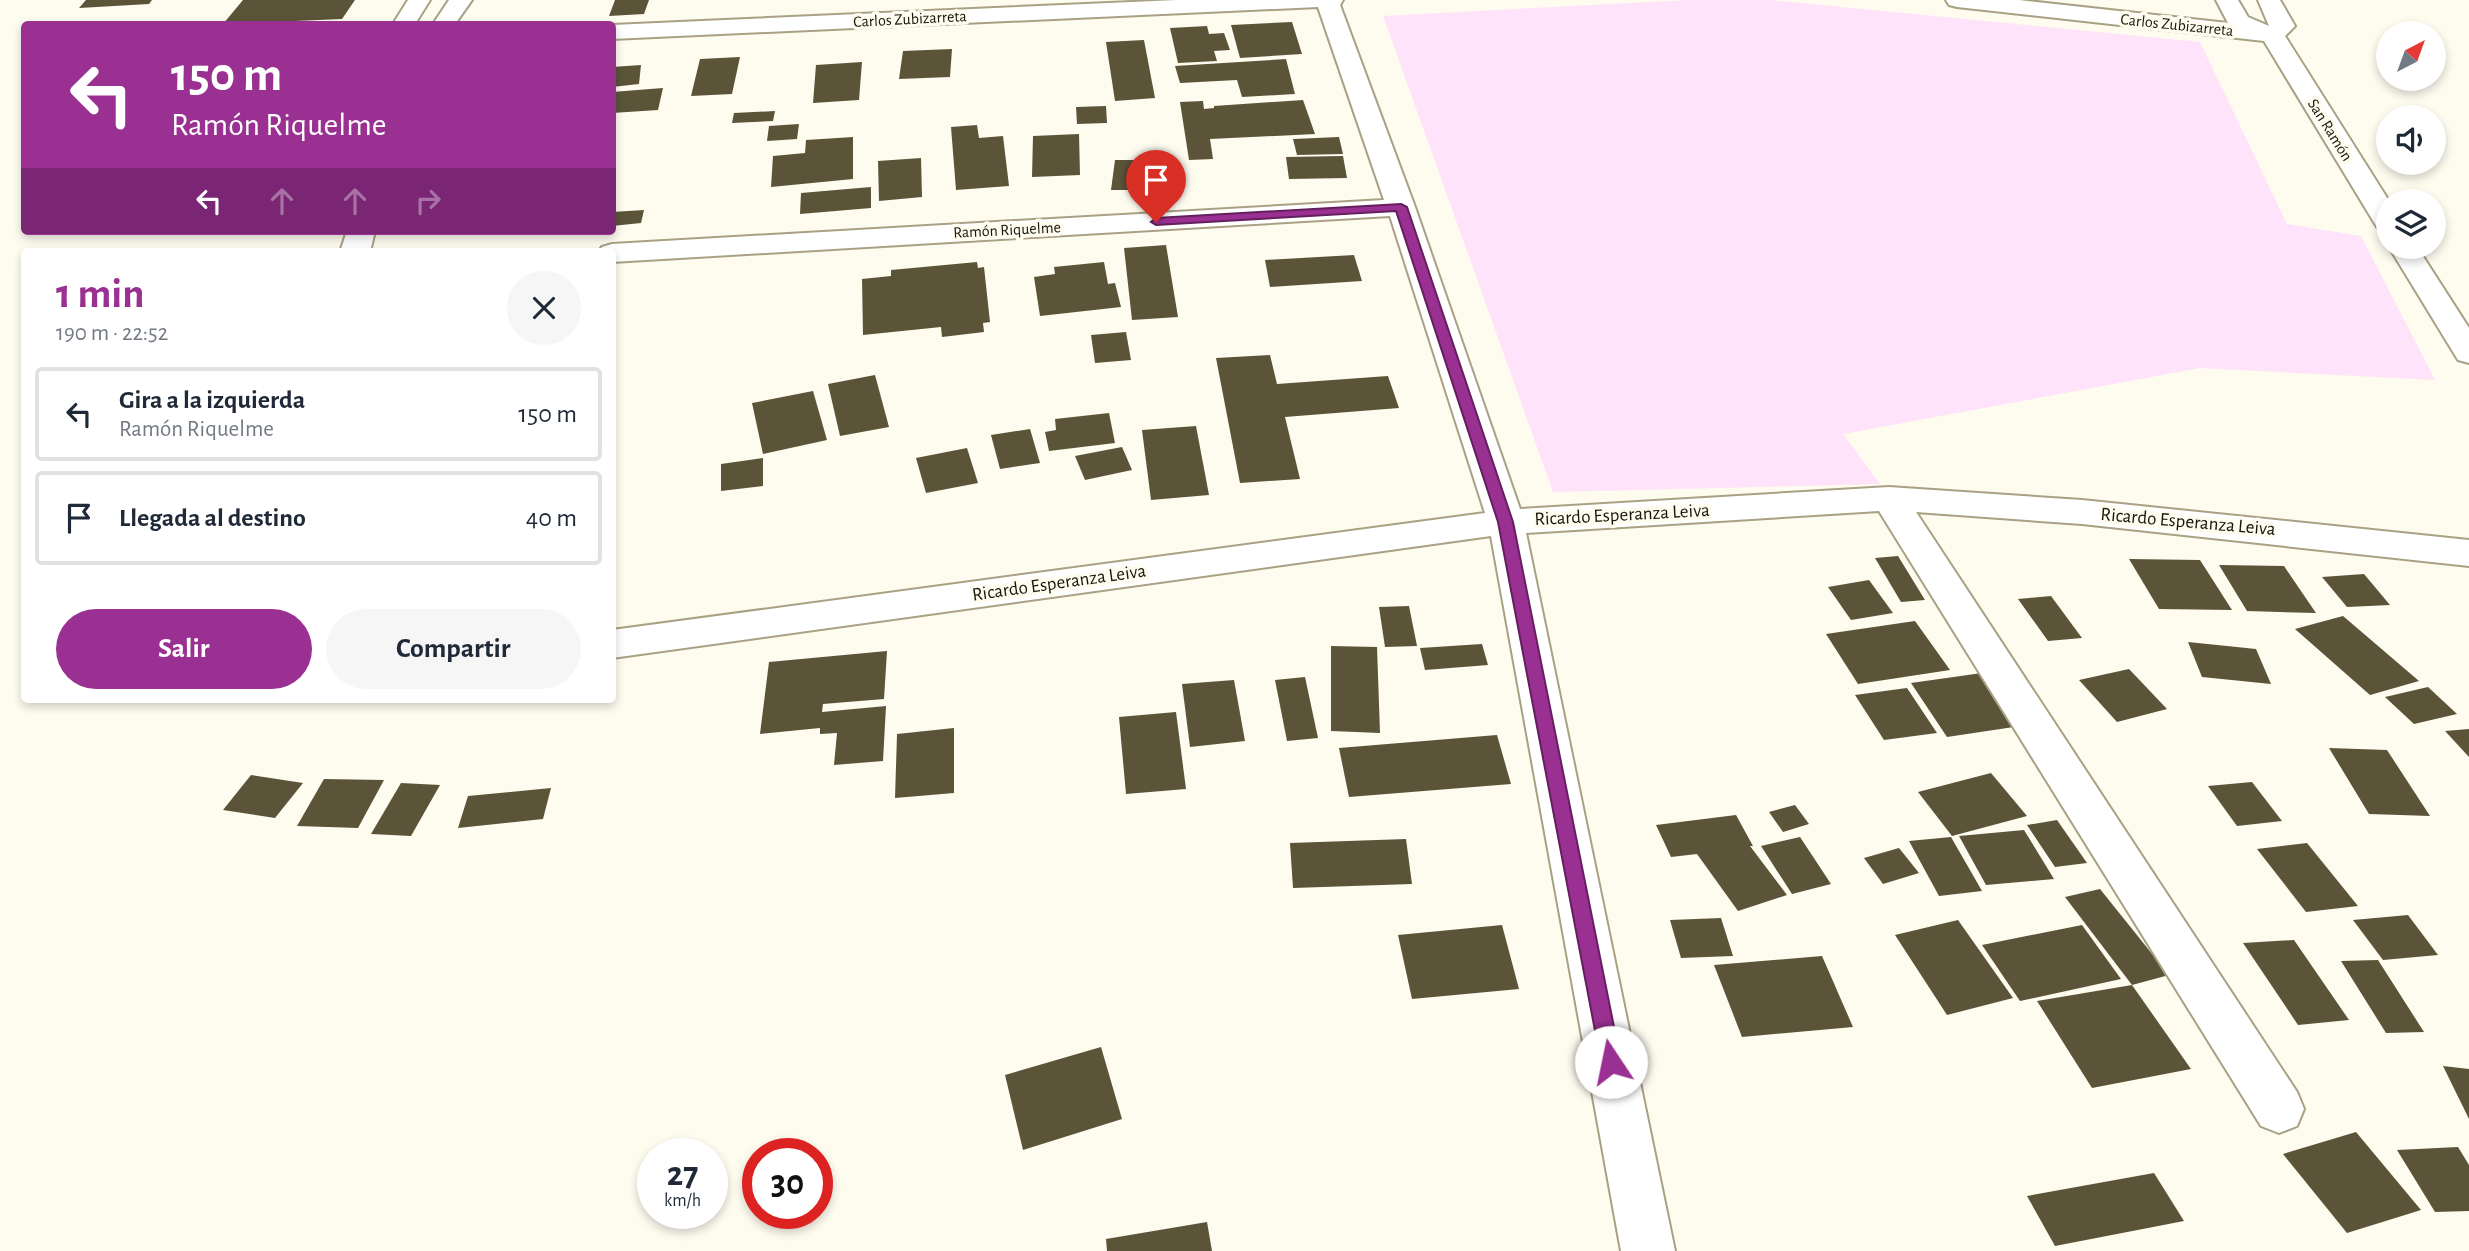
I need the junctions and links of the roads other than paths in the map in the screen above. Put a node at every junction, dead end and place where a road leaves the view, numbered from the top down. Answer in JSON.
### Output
{"nodes":[{"id":1,"x":419,"y":0,"type":"edge"},
{"id":2,"x":461,"y":0,"type":"edge"},
{"id":3,"x":1327,"y":0,"type":"edge"},
{"id":4,"x":1332,"y":0,"type":"edge"},
{"id":5,"x":1957,"y":0,"type":"edge"},
{"id":6,"x":2227,"y":0,"type":"edge"},
{"id":7,"x":2269,"y":0,"type":"edge"},
{"id":8,"x":406,"y":21,"type":"edge"},
{"id":9,"x":446,"y":21,"type":"edge"},
{"id":10,"x":616,"y":32,"type":"edge"},
{"id":11,"x":2272,"y":35,"type":"junction"},
{"id":12,"x":2376,"y":203,"type":"edge"},
{"id":13,"x":1401,"y":207,"type":"junction"},
{"id":14,"x":616,"y":253,"type":"edge"},
{"id":15,"x":2410,"y":259,"type":"edge"},
{"id":16,"x":2469,"y":354,"type":"edge"},
{"id":17,"x":1889,"y":499,"type":"junction"},
{"id":18,"x":1506,"y":522,"type":"junction"},
{"id":19,"x":2469,"y":553,"type":"edge"},
{"id":20,"x":616,"y":643,"type":"edge"},
{"id":21,"x":2278,"y":1109,"type":"dead end"},
{"id":22,"x":1648,"y":1251,"type":"edge"}],
"edges":[{"from":1,"to":8,"type":"street"},
{"from":2,"to":9,"type":"street"},
{"from":3,"to":4,"type":"street","name":"Carlos Zubizarreta"},
{"from":3,"to":10,"type":"street","name":"Carlos Zubizarreta"},
{"from":3,"to":13,"type":"street"},
{"from":5,"to":11,"type":"street","name":"Carlos Zubizarreta"},
{"from":6,"to":11,"type":"street"},
{"from":7,"to":11,"type":"street"},
{"from":11,"to":12,"type":"street","name":"San Ramón"},
{"from":13,"to":14,"type":"street","name":"Ramón Riquelme"},
{"from":13,"to":18,"type":"street"},
{"from":15,"to":16,"type":"street"},
{"from":17,"to":18,"type":"street","name":"Ricardo Esperanza Leiva"},
{"from":17,"to":19,"type":"street","name":"Ricardo Esperanza Leiva"},
{"from":17,"to":21,"type":"street"},
{"from":18,"to":20,"type":"street","name":"Ricardo Esperanza Leiva"},
{"from":18,"to":22,"type":"street"}]}
